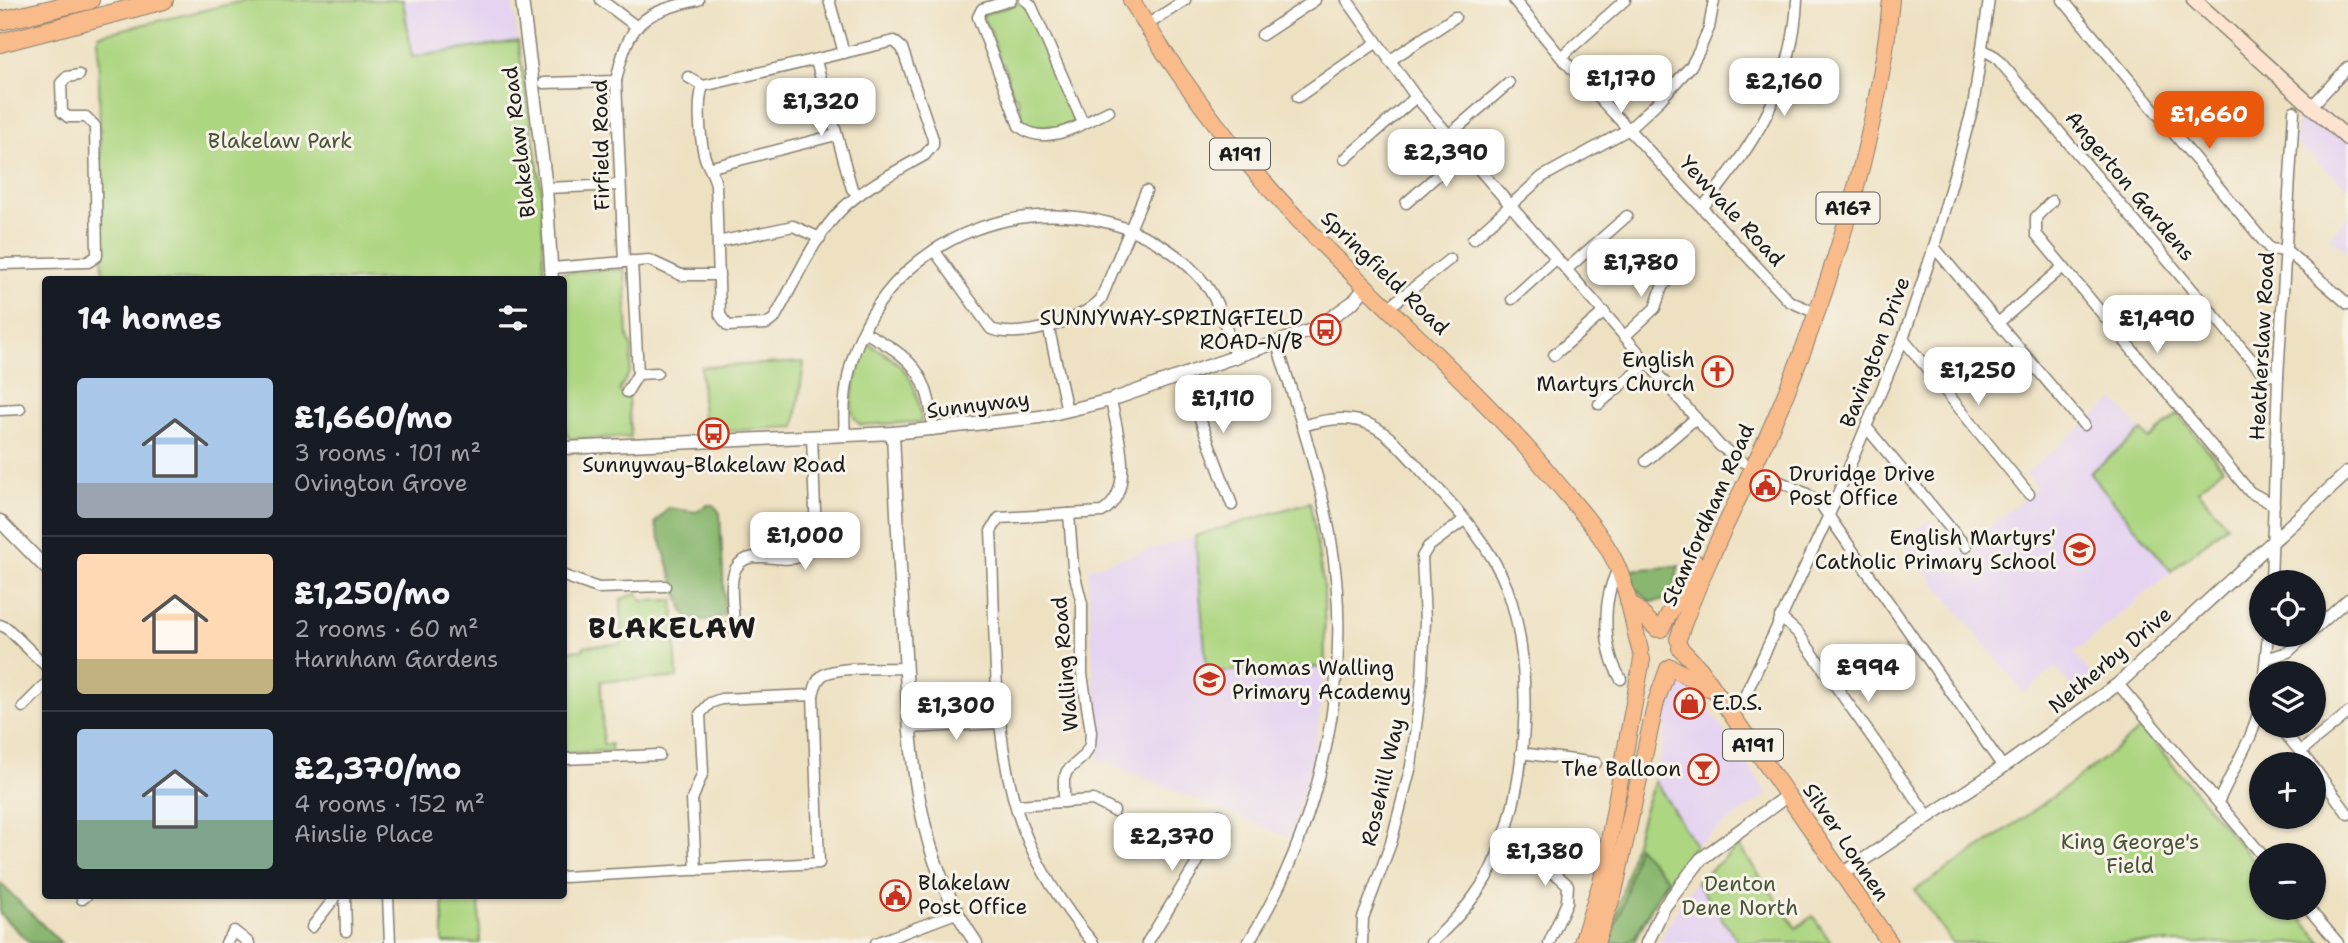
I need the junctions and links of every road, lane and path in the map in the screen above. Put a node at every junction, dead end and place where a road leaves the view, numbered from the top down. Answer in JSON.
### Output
{"nodes":[{"id":1,"x":90,"y":0,"type":"edge"},
{"id":2,"x":164,"y":0,"type":"edge"},
{"id":3,"x":522,"y":0,"type":"edge"},
{"id":4,"x":601,"y":0,"type":"edge"},
{"id":5,"x":830,"y":0,"type":"edge"},
{"id":6,"x":1011,"y":0,"type":"edge"},
{"id":7,"x":1025,"y":0,"type":"edge"},
{"id":8,"x":1131,"y":0,"type":"edge"},
{"id":9,"x":1185,"y":0,"type":"edge"},
{"id":10,"x":1315,"y":0,"type":"edge"},
{"id":11,"x":1347,"y":0,"type":"edge"},
{"id":12,"x":1514,"y":0,"type":"edge"},
{"id":13,"x":1625,"y":0,"type":"edge"},
{"id":14,"x":1714,"y":0,"type":"edge"},
{"id":15,"x":1797,"y":0,"type":"edge"},
{"id":16,"x":1891,"y":0,"type":"edge"},
{"id":17,"x":1989,"y":0,"type":"edge"},
{"id":18,"x":2063,"y":0,"type":"edge"},
{"id":19,"x":2194,"y":0,"type":"edge"},
{"id":20,"x":691,"y":1,"type":"edge"},
{"id":21,"x":981,"y":4,"type":"edge"},
{"id":22,"x":1455,"y":17,"type":"dead end"},
{"id":23,"x":0,"y":21,"type":"edge"},
{"id":24,"x":1146,"y":25,"type":"junction"},
{"id":25,"x":638,"y":27,"type":"junction"},
{"id":26,"x":1262,"y":35,"type":"dead end"},
{"id":27,"x":0,"y":43,"type":"edge"},
{"id":28,"x":1376,"y":43,"type":"junction"},
{"id":29,"x":1982,"y":49,"type":"junction"},
{"id":30,"x":845,"y":52,"type":"junction"},
{"id":31,"x":1561,"y":57,"type":"junction"},
{"id":32,"x":816,"y":61,"type":"junction"},
{"id":33,"x":1389,"y":61,"type":"junction"},
{"id":34,"x":2348,"y":67,"type":"edge"},
{"id":35,"x":79,"y":75,"type":"dead end"},
{"id":36,"x":688,"y":77,"type":"dead end"},
{"id":37,"x":617,"y":81,"type":"junction"},
{"id":38,"x":544,"y":83,"type":"dead end"},
{"id":39,"x":1508,"y":83,"type":"dead end"},
{"id":40,"x":703,"y":86,"type":"junction"},
{"id":41,"x":1298,"y":97,"type":"dead end"},
{"id":42,"x":1416,"y":97,"type":"junction"},
{"id":43,"x":2311,"y":108,"type":"junction"},
{"id":44,"x":1108,"y":111,"type":"dead end"},
{"id":45,"x":2294,"y":111,"type":"dead end"},
{"id":46,"x":1083,"y":123,"type":"junction"},
{"id":47,"x":1629,"y":129,"type":"junction"},
{"id":48,"x":1450,"y":134,"type":"junction"},
{"id":49,"x":836,"y":135,"type":"junction"},
{"id":50,"x":2348,"y":139,"type":"edge"},
{"id":51,"x":1465,"y":152,"type":"junction"},
{"id":52,"x":1345,"y":159,"type":"dead end"},
{"id":53,"x":712,"y":167,"type":"junction"},
{"id":54,"x":620,"y":185,"type":"junction"},
{"id":55,"x":546,"y":188,"type":"junction"},
{"id":56,"x":1146,"y":191,"type":"dead end"},
{"id":57,"x":859,"y":195,"type":"junction"},
{"id":58,"x":2052,"y":201,"type":"dead end"},
{"id":59,"x":1406,"y":203,"type":"dead end"},
{"id":60,"x":1511,"y":205,"type":"junction"},
{"id":61,"x":1703,"y":207,"type":"junction"},
{"id":62,"x":1627,"y":216,"type":"dead end"},
{"id":63,"x":1129,"y":229,"type":"junction"},
{"id":64,"x":820,"y":238,"type":"junction"},
{"id":65,"x":1473,"y":239,"type":"dead end"},
{"id":66,"x":718,"y":242,"type":"junction"},
{"id":67,"x":1934,"y":247,"type":"junction"},
{"id":68,"x":934,"y":250,"type":"junction"},
{"id":69,"x":2287,"y":251,"type":"junction"},
{"id":70,"x":1557,"y":258,"type":"junction"},
{"id":71,"x":1450,"y":259,"type":"dead end"},
{"id":72,"x":628,"y":262,"type":"junction"},
{"id":73,"x":0,"y":264,"type":"edge"},
{"id":74,"x":2063,"y":267,"type":"junction"},
{"id":75,"x":1567,"y":269,"type":"junction"},
{"id":76,"x":552,"y":274,"type":"edge"},
{"id":77,"x":719,"y":275,"type":"junction"},
{"id":78,"x":1671,"y":277,"type":"dead end"},
{"id":79,"x":1367,"y":286,"type":"junction"},
{"id":80,"x":1512,"y":299,"type":"dead end"},
{"id":81,"x":2348,"y":304,"type":"edge"},
{"id":82,"x":1389,"y":307,"type":"junction"},
{"id":83,"x":1604,"y":312,"type":"junction"},
{"id":84,"x":1816,"y":313,"type":"junction"},
{"id":85,"x":1998,"y":323,"type":"junction"},
{"id":86,"x":1048,"y":325,"type":"junction"},
{"id":87,"x":864,"y":332,"type":"junction"},
{"id":88,"x":1625,"y":336,"type":"junction"},
{"id":89,"x":1903,"y":339,"type":"junction"},
{"id":90,"x":1277,"y":344,"type":"junction"},
{"id":91,"x":1554,"y":355,"type":"dead end"},
{"id":92,"x":1236,"y":359,"type":"junction"},
{"id":93,"x":1648,"y":362,"type":"junction"},
{"id":94,"x":657,"y":373,"type":"dead end"},
{"id":95,"x":638,"y":374,"type":"junction"},
{"id":96,"x":1184,"y":376,"type":"junction"},
{"id":97,"x":2278,"y":376,"type":"junction"},
{"id":98,"x":627,"y":392,"type":"dead end"},
{"id":99,"x":1111,"y":400,"type":"junction"},
{"id":100,"x":1599,"y":404,"type":"dead end"},
{"id":101,"x":20,"y":409,"type":"dead end"},
{"id":102,"x":0,"y":410,"type":"edge"},
{"id":103,"x":1067,"y":411,"type":"junction"},
{"id":104,"x":1696,"y":418,"type":"junction"},
{"id":105,"x":2084,"y":425,"type":"dead end"},
{"id":106,"x":1302,"y":426,"type":"junction"},
{"id":107,"x":1867,"y":428,"type":"junction"},
{"id":108,"x":933,"y":430,"type":"junction"},
{"id":109,"x":892,"y":433,"type":"junction"},
{"id":110,"x":845,"y":435,"type":"junction"},
{"id":111,"x":812,"y":437,"type":"junction"},
{"id":112,"x":567,"y":447,"type":"edge"},
{"id":113,"x":1646,"y":461,"type":"dead end"},
{"id":114,"x":1748,"y":466,"type":"junction"},
{"id":115,"x":2348,"y":472,"type":"edge"},
{"id":116,"x":2029,"y":494,"type":"dead end"},
{"id":117,"x":1232,"y":505,"type":"dead end"},
{"id":118,"x":2274,"y":505,"type":"junction"},
{"id":119,"x":1069,"y":514,"type":"junction"},
{"id":120,"x":1829,"y":515,"type":"junction"},
{"id":121,"x":1464,"y":520,"type":"junction"},
{"id":122,"x":0,"y":521,"type":"edge"},
{"id":123,"x":2273,"y":541,"type":"junction"},
{"id":124,"x":1966,"y":547,"type":"dead end"},
{"id":125,"x":42,"y":564,"type":"edge"},
{"id":126,"x":1618,"y":569,"type":"junction"},
{"id":127,"x":2272,"y":570,"type":"edge"},
{"id":128,"x":567,"y":577,"type":"edge"},
{"id":129,"x":665,"y":586,"type":"dead end"},
{"id":130,"x":1627,"y":600,"type":"junction"},
{"id":131,"x":2348,"y":600,"type":"edge"},
{"id":132,"x":1780,"y":617,"type":"junction"},
{"id":133,"x":2326,"y":619,"type":"edge"},
{"id":134,"x":0,"y":625,"type":"edge"},
{"id":135,"x":716,"y":628,"type":"dead end"},
{"id":136,"x":1659,"y":629,"type":"junction"},
{"id":137,"x":1679,"y":643,"type":"junction"},
{"id":138,"x":2266,"y":647,"type":"edge"},
{"id":139,"x":2294,"y":647,"type":"edge"},
{"id":140,"x":1641,"y":654,"type":"junction"},
{"id":141,"x":2266,"y":659,"type":"joint"},
{"id":142,"x":42,"y":662,"type":"edge"},
{"id":143,"x":906,"y":668,"type":"junction"},
{"id":144,"x":1669,"y":668,"type":"junction"},
{"id":145,"x":1621,"y":679,"type":"dead end"},
{"id":146,"x":2118,"y":684,"type":"junction"},
{"id":147,"x":42,"y":688,"type":"edge"},
{"id":148,"x":813,"y":695,"type":"junction"},
{"id":149,"x":1718,"y":696,"type":"junction"},
{"id":150,"x":1743,"y":700,"type":"dead end"},
{"id":151,"x":23,"y":707,"type":"dead end"},
{"id":152,"x":2348,"y":713,"type":"edge"},
{"id":153,"x":1001,"y":723,"type":"junction"},
{"id":154,"x":909,"y":729,"type":"junction"},
{"id":155,"x":2250,"y":738,"type":"edge"},
{"id":156,"x":2290,"y":738,"type":"edge"},
{"id":157,"x":2301,"y":751,"type":"joint"},
{"id":158,"x":1521,"y":753,"type":"junction"},
{"id":159,"x":659,"y":755,"type":"dead end"},
{"id":160,"x":567,"y":759,"type":"edge"},
{"id":161,"x":1596,"y":763,"type":"dead end"},
{"id":162,"x":2003,"y":767,"type":"junction"},
{"id":163,"x":2326,"y":785,"type":"edge"},
{"id":164,"x":1788,"y":795,"type":"junction"},
{"id":165,"x":1064,"y":802,"type":"junction"},
{"id":166,"x":2218,"y":803,"type":"junction"},
{"id":167,"x":1016,"y":805,"type":"junction"},
{"id":168,"x":1114,"y":811,"type":"dead end"},
{"id":169,"x":2348,"y":813,"type":"edge"},
{"id":170,"x":1219,"y":815,"type":"dead end"},
{"id":171,"x":1927,"y":816,"type":"junction"},
{"id":172,"x":2252,"y":843,"type":"edge"},
{"id":173,"x":1499,"y":850,"type":"junction"},
{"id":174,"x":692,"y":870,"type":"junction"},
{"id":175,"x":1842,"y":874,"type":"junction"},
{"id":176,"x":567,"y":877,"type":"edge"},
{"id":177,"x":334,"y":899,"type":"edge"},
{"id":178,"x":345,"y":899,"type":"edge"},
{"id":179,"x":388,"y":899,"type":"edge"},
{"id":180,"x":956,"y":913,"type":"junction"},
{"id":181,"x":2318,"y":920,"type":"edge"},
{"id":182,"x":312,"y":927,"type":"dead end"},
{"id":183,"x":346,"y":931,"type":"dead end"},
{"id":184,"x":226,"y":943,"type":"edge"},
{"id":185,"x":249,"y":943,"type":"edge"},
{"id":186,"x":390,"y":943,"type":"edge"},
{"id":187,"x":876,"y":943,"type":"edge"},
{"id":188,"x":976,"y":943,"type":"edge"},
{"id":189,"x":1093,"y":943,"type":"edge"},
{"id":190,"x":1147,"y":943,"type":"edge"},
{"id":191,"x":1248,"y":943,"type":"edge"},
{"id":192,"x":1362,"y":943,"type":"edge"},
{"id":193,"x":1431,"y":943,"type":"edge"},
{"id":194,"x":1549,"y":943,"type":"edge"},
{"id":195,"x":1581,"y":943,"type":"edge"},
{"id":196,"x":1596,"y":943,"type":"edge"},
{"id":197,"x":1647,"y":943,"type":"edge"},
{"id":198,"x":1890,"y":943,"type":"edge"},
{"id":199,"x":2338,"y":943,"type":"edge"}],
"edges":[{"from":1,"to":23,"type":"highway"},
{"from":2,"to":27,"type":"highway"},
{"from":3,"to":55,"type":"street","name":"Blakelaw Road"},
{"from":4,"to":25,"type":"street"},
{"from":5,"to":30,"type":"street"},
{"from":6,"to":21,"type":"street"},
{"from":7,"to":46,"type":"street"},
{"from":8,"to":24,"type":"main road","name":"Springfield Road","number":"A191"},
{"from":9,"to":24,"type":"street"},
{"from":10,"to":26,"type":"street"},
{"from":11,"to":28,"type":"street"},
{"from":12,"to":31,"type":"street","name":"Yewvale Road"},
{"from":13,"to":31,"type":"street"},
{"from":14,"to":47,"type":"street"},
{"from":15,"to":61,"type":"street"},
{"from":16,"to":84,"type":"main road","name":"Stamfordham Road","number":"A167"},
{"from":17,"to":29,"type":"street","name":"Bavington Drive"},
{"from":18,"to":69,"type":"street"},
{"from":19,"to":43,"type":"main road"},
{"from":20,"to":25,"type":"street","name":"Firfield Road"},
{"from":21,"to":46,"type":"street"},
{"from":22,"to":33,"type":"street"},
{"from":24,"to":79,"type":"main road","name":"Springfield Road","number":"A191"},
{"from":25,"to":37,"type":"street","name":"Firfield Road"},
{"from":28,"to":33,"type":"street"},
{"from":28,"to":41,"type":"street"},
{"from":29,"to":67,"type":"street","name":"Bavington Drive"},
{"from":29,"to":97,"type":"street","name":"Angerton Gardens"},
{"from":30,"to":32,"type":"street"},
{"from":30,"to":57,"type":"street"},
{"from":31,"to":47,"type":"street","name":"Yewvale Road"},
{"from":32,"to":40,"type":"street"},
{"from":32,"to":49,"type":"street"},
{"from":33,"to":42,"type":"street"},
{"from":34,"to":43,"type":"street"},
{"from":35,"to":73,"type":"street"},
{"from":36,"to":40,"type":"street"},
{"from":37,"to":38,"type":"street"},
{"from":37,"to":54,"type":"street","name":"Firfield Road"},
{"from":39,"to":48,"type":"street"},
{"from":40,"to":53,"type":"street"},
{"from":42,"to":48,"type":"street"},
{"from":42,"to":52,"type":"street"},
{"from":43,"to":50,"type":"main road"},
{"from":44,"to":46,"type":"street"},
{"from":45,"to":69,"type":"street","name":"Heatherslaw Road"},
{"from":47,"to":60,"type":"street"},
{"from":47,"to":61,"type":"street","name":"Yewvale Road"},
{"from":48,"to":51,"type":"street"},
{"from":49,"to":53,"type":"street"},
{"from":49,"to":57,"type":"street"},
{"from":51,"to":59,"type":"street"},
{"from":51,"to":60,"type":"street"},
{"from":53,"to":66,"type":"street"},
{"from":54,"to":55,"type":"street"},
{"from":54,"to":72,"type":"street","name":"Firfield Road"},
{"from":55,"to":76,"type":"street","name":"Blakelaw Road"},
{"from":56,"to":63,"type":"street"},
{"from":57,"to":64,"type":"street"},
{"from":58,"to":74,"type":"street"},
{"from":60,"to":65,"type":"street"},
{"from":60,"to":70,"type":"street"},
{"from":61,"to":84,"type":"street","name":"Yewvale Road"},
{"from":62,"to":75,"type":"street"},
{"from":63,"to":68,"type":"street"},
{"from":63,"to":86,"type":"street"},
{"from":63,"to":92,"type":"street"},
{"from":64,"to":66,"type":"street"},
{"from":64,"to":77,"type":"street"},
{"from":66,"to":77,"type":"street"},
{"from":67,"to":85,"type":"street"},
{"from":67,"to":89,"type":"street","name":"Bavington Drive"},
{"from":68,"to":86,"type":"street"},
{"from":68,"to":87,"type":"street"},
{"from":69,"to":81,"type":"street"},
{"from":69,"to":97,"type":"street","name":"Heatherslaw Road"},
{"from":70,"to":75,"type":"street"},
{"from":70,"to":80,"type":"street"},
{"from":71,"to":82,"type":"street"},
{"from":72,"to":76,"type":"street"},
{"from":72,"to":77,"type":"street"},
{"from":72,"to":95,"type":"street","name":"Firfield Road"},
{"from":74,"to":85,"type":"street"},
{"from":74,"to":118,"type":"street"},
{"from":75,"to":83,"type":"street"},
{"from":78,"to":88,"type":"street"},
{"from":79,"to":82,"type":"main road","name":"Springfield Road","number":"A191"},
{"from":79,"to":90,"type":"street","name":"Sunnyway"},
{"from":82,"to":126,"type":"main road","name":"Springfield Road","number":"A191"},
{"from":83,"to":88,"type":"street"},
{"from":83,"to":91,"type":"street"},
{"from":84,"to":114,"type":"main road","name":"Stamfordham Road","number":"A167"},
{"from":85,"to":105,"type":"street"},
{"from":86,"to":103,"type":"street"},
{"from":87,"to":108,"type":"street"},
{"from":87,"to":110,"type":"street"},
{"from":88,"to":93,"type":"street"},
{"from":89,"to":107,"type":"street","name":"Bavington Drive"},
{"from":89,"to":116,"type":"street"},
{"from":90,"to":92,"type":"street","name":"Sunnyway"},
{"from":90,"to":106,"type":"street"},
{"from":92,"to":96,"type":"street","name":"Sunnyway"},
{"from":93,"to":100,"type":"street"},
{"from":93,"to":104,"type":"street"},
{"from":94,"to":95,"type":"street"},
{"from":95,"to":98,"type":"street"},
{"from":96,"to":99,"type":"street","name":"Sunnyway"},
{"from":96,"to":117,"type":"street"},
{"from":97,"to":118,"type":"street","name":"Heatherslaw Road"},
{"from":99,"to":103,"type":"street","name":"Sunnyway"},
{"from":99,"to":119,"type":"street"},
{"from":101,"to":102,"type":"street"},
{"from":103,"to":108,"type":"street","name":"Sunnyway"},
{"from":104,"to":113,"type":"street"},
{"from":104,"to":114,"type":"street"},
{"from":106,"to":121,"type":"street"},
{"from":106,"to":191,"type":"street"},
{"from":107,"to":120,"type":"street","name":"Bavington Drive"},
{"from":107,"to":124,"type":"street"},
{"from":108,"to":109,"type":"street","name":"Sunnyway"},
{"from":109,"to":110,"type":"street","name":"Sunnyway"},
{"from":109,"to":143,"type":"street"},
{"from":110,"to":111,"type":"street","name":"Sunnyway"},
{"from":111,"to":112,"type":"street","name":"Sunnyway"},
{"from":111,"to":135,"type":"street"},
{"from":114,"to":120,"type":"street"},
{"from":114,"to":136,"type":"main road","name":"Stamfordham Road","number":"A167"},
{"from":114,"to":137,"type":"main road","name":"Stamfordham Road","number":"A167"},
{"from":115,"to":123,"type":"street","name":"Netherby Drive"},
{"from":118,"to":123,"type":"street","name":"Heatherslaw Road"},
{"from":119,"to":153,"type":"street"},
{"from":119,"to":165,"type":"street","name":"Walling Road"},
{"from":120,"to":132,"type":"street","name":"Bavington Drive"},
{"from":120,"to":162,"type":"street"},
{"from":121,"to":158,"type":"street"},
{"from":121,"to":192,"type":"street","name":"Rosehill Way"},
{"from":122,"to":125,"type":"street"},
{"from":123,"to":127,"type":"street","name":"Heatherslaw Road"},
{"from":123,"to":146,"type":"street","name":"Netherby Drive"},
{"from":126,"to":130,"type":"main road","name":"Springfield Road","number":"A191"},
{"from":126,"to":145,"type":"street"},
{"from":128,"to":129,"type":"street"},
{"from":130,"to":136,"type":"main road","name":"Springfield Road","number":"A191"},
{"from":130,"to":140,"type":"main road","name":"Springfield Road","number":"A191"},
{"from":131,"to":133,"type":"street"},
{"from":132,"to":150,"type":"street","name":"Bavington Drive"},
{"from":132,"to":171,"type":"street"},
{"from":134,"to":142,"type":"street"},
{"from":136,"to":137,"type":"main road"},
{"from":136,"to":140,"type":"main road"},
{"from":137,"to":144,"type":"main road"},
{"from":137,"to":149,"type":"main road","name":"Silver Lonnen","number":"A191"},
{"from":138,"to":141,"type":"street"},
{"from":139,"to":141,"type":"street"},
{"from":140,"to":144,"type":"main road"},
{"from":140,"to":195,"type":"main road"},
{"from":143,"to":148,"type":"street"},
{"from":143,"to":154,"type":"street"},
{"from":144,"to":149,"type":"main road","name":"Silver Lonnen","number":"A191"},
{"from":144,"to":196,"type":"main road"},
{"from":146,"to":162,"type":"street","name":"Netherby Drive"},
{"from":146,"to":166,"type":"street"},
{"from":147,"to":151,"type":"street"},
{"from":148,"to":174,"type":"street"},
{"from":148,"to":174,"type":"street"},
{"from":149,"to":164,"type":"main road","name":"Silver Lonnen","number":"A191"},
{"from":152,"to":157,"type":"street"},
{"from":153,"to":154,"type":"street"},
{"from":153,"to":167,"type":"street"},
{"from":154,"to":180,"type":"street"},
{"from":155,"to":166,"type":"street"},
{"from":156,"to":157,"type":"street"},
{"from":158,"to":161,"type":"street"},
{"from":158,"to":173,"type":"street"},
{"from":159,"to":160,"type":"street"},
{"from":162,"to":171,"type":"street","name":"Netherby Drive"},
{"from":163,"to":169,"type":"street"},
{"from":164,"to":175,"type":"main road","name":"Silver Lonnen","number":"A191"},
{"from":164,"to":197,"type":"street"},
{"from":165,"to":167,"type":"street"},
{"from":165,"to":168,"type":"street"},
{"from":166,"to":172,"type":"street"},
{"from":167,"to":189,"type":"street"},
{"from":170,"to":190,"type":"street"},
{"from":171,"to":175,"type":"street","name":"Netherby Drive"},
{"from":173,"to":193,"type":"street"},
{"from":173,"to":194,"type":"street"},
{"from":174,"to":176,"type":"street"},
{"from":175,"to":198,"type":"main road","name":"Silver Lonnen","number":"A191"},
{"from":177,"to":182,"type":"street"},
{"from":178,"to":183,"type":"street"},
{"from":179,"to":186,"type":"street"},
{"from":180,"to":187,"type":"street"},
{"from":180,"to":188,"type":"street"},
{"from":181,"to":199,"type":"street"},
{"from":184,"to":185,"type":"street"}]}
